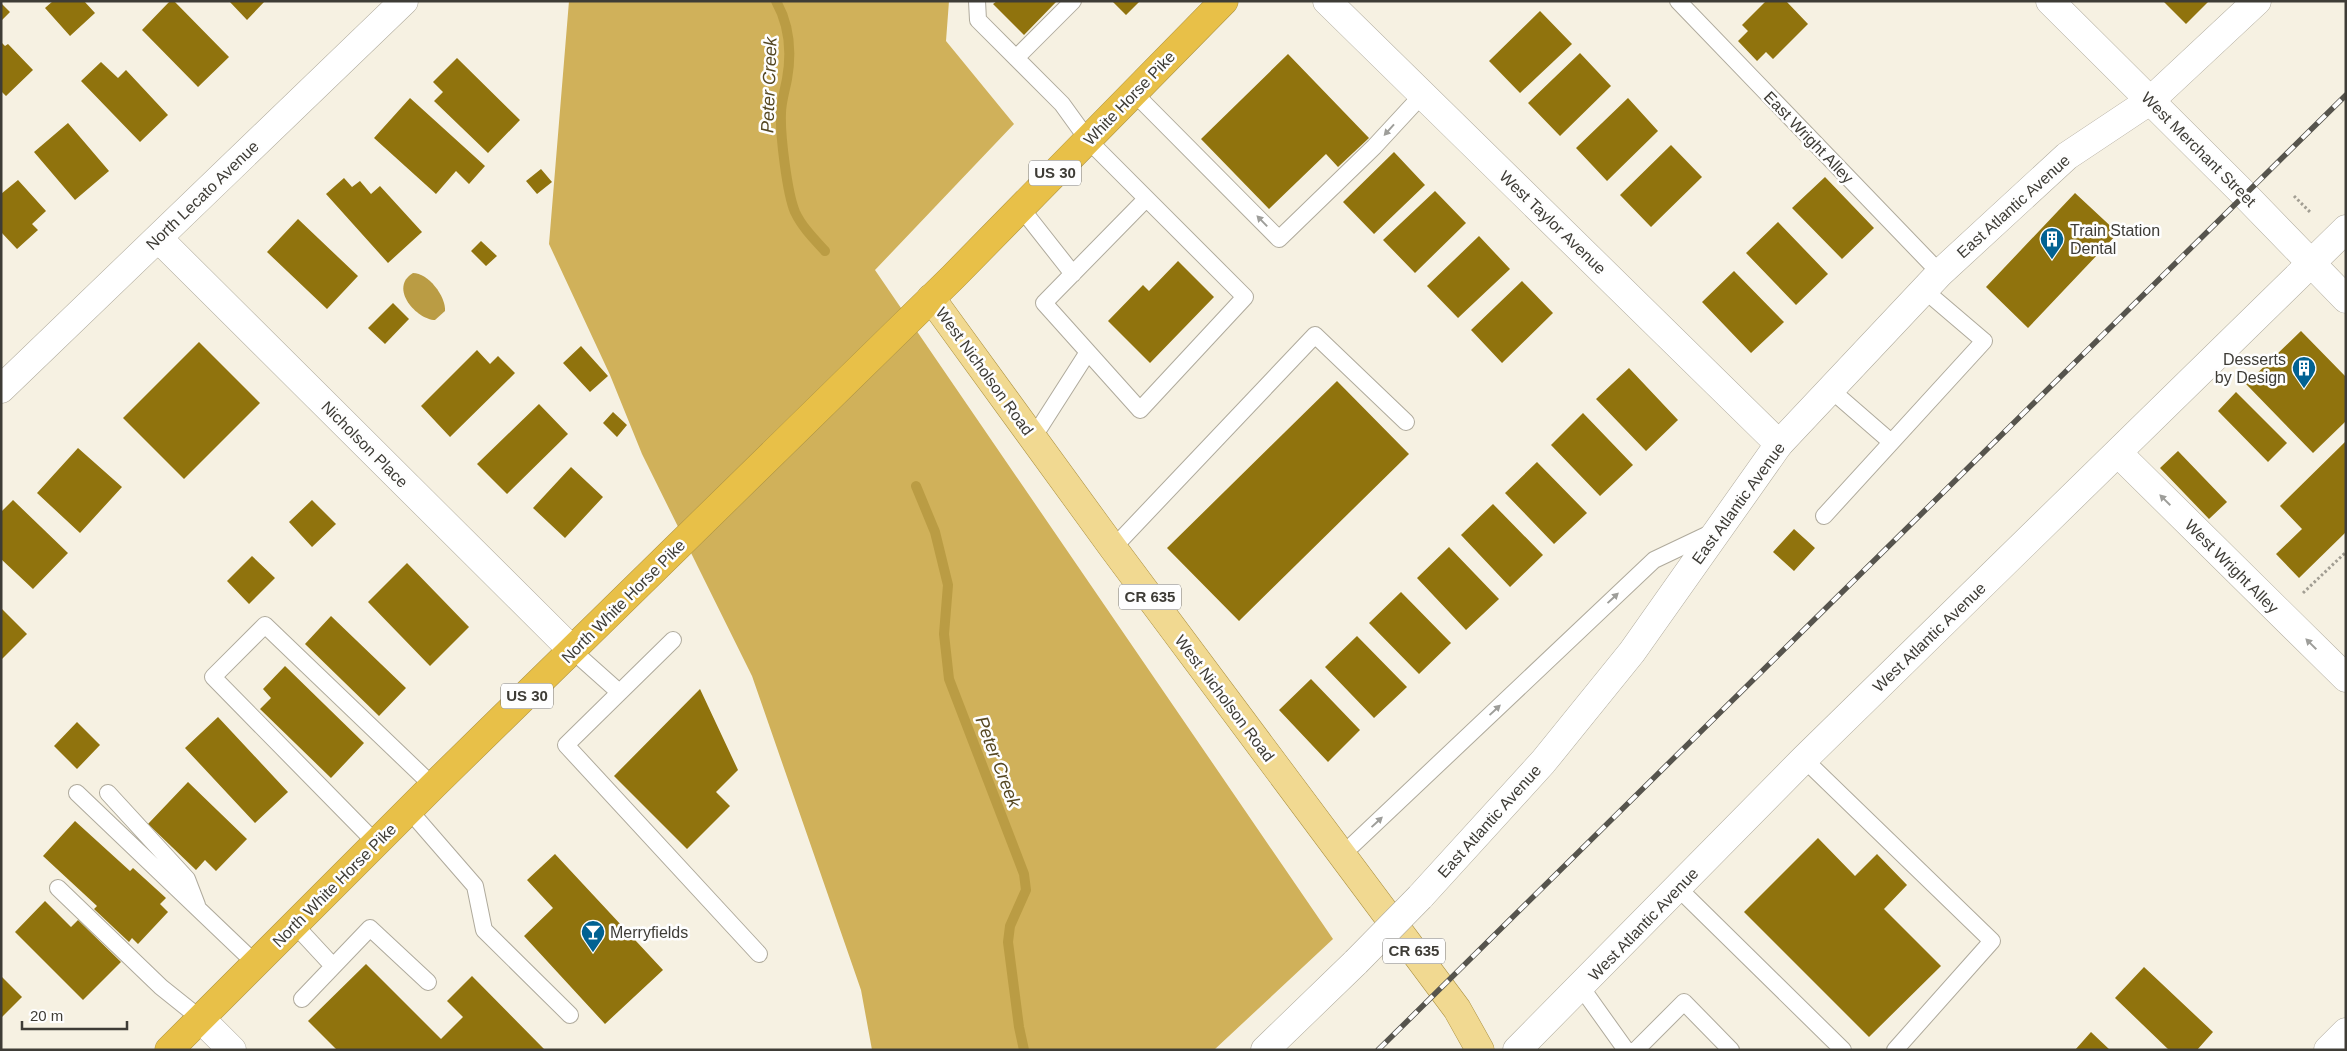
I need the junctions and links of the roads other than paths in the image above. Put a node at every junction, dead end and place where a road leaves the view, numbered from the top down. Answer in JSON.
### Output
{"nodes":[{"id":1,"x":404,"y":1,"type":"edge"},
{"id":2,"x":977,"y":1,"type":"edge"},
{"id":3,"x":1073,"y":1,"type":"edge"},
{"id":4,"x":1224,"y":1,"type":"edge"},
{"id":5,"x":1327,"y":1,"type":"edge"},
{"id":6,"x":1678,"y":1,"type":"edge"},
{"id":7,"x":2050,"y":1,"type":"edge"},
{"id":8,"x":2257,"y":1,"type":"edge"},
{"id":9,"x":1016,"y":58,"type":"junction"},
{"id":10,"x":1134,"y":93,"type":"junction"},
{"id":11,"x":1423,"y":94,"type":"junction"},
{"id":12,"x":2150,"y":100,"type":"junction"},
{"id":13,"x":1088,"y":140,"type":"junction"},
{"id":14,"x":1146,"y":198,"type":"junction"},
{"id":15,"x":1020,"y":208,"type":"junction"},
{"id":16,"x":2346,"y":229,"type":"edge"},
{"id":17,"x":158,"y":238,"type":"junction"},
{"id":18,"x":2310,"y":263,"type":"junction"},
{"id":19,"x":1073,"y":274,"type":"junction"},
{"id":20,"x":1932,"y":281,"type":"junction"},
{"id":21,"x":931,"y":298,"type":"junction"},
{"id":22,"x":2346,"y":299,"type":"edge"},
{"id":23,"x":886,"y":343,"type":"joint"},
{"id":24,"x":1088,"y":352,"type":"junction"},
{"id":25,"x":1,"y":389,"type":"edge"},
{"id":26,"x":1830,"y":389,"type":"junction"},
{"id":27,"x":1406,"y":422,"type":"dead end"},
{"id":28,"x":1033,"y":438,"type":"junction"},
{"id":29,"x":1891,"y":442,"type":"junction"},
{"id":30,"x":1779,"y":444,"type":"junction"},
{"id":31,"x":2118,"y":453,"type":"junction"},
{"id":32,"x":1824,"y":516,"type":"dead end"},
{"id":33,"x":1719,"y":529,"type":"junction"},
{"id":34,"x":1113,"y":548,"type":"junction"},
{"id":35,"x":673,"y":640,"type":"dead end"},
{"id":36,"x":573,"y":651,"type":"junction"},
{"id":37,"x":2346,"y":678,"type":"edge"},
{"id":38,"x":619,"y":692,"type":"junction"},
{"id":39,"x":1804,"y":759,"type":"junction"},
{"id":40,"x":433,"y":786,"type":"junction"},
{"id":41,"x":77,"y":793,"type":"dead end"},
{"id":42,"x":108,"y":793,"type":"dead end"},
{"id":43,"x":409,"y":810,"type":"junction"},
{"id":44,"x":376,"y":843,"type":"junction"},
{"id":45,"x":1342,"y":855,"type":"junction"},
{"id":46,"x":58,"y":888,"type":"dead end"},
{"id":47,"x":1678,"y":888,"type":"junction"},
{"id":48,"x":198,"y":909,"type":"junction"},
{"id":49,"x":294,"y":924,"type":"junction"},
{"id":50,"x":758,"y":954,"type":"dead end"},
{"id":51,"x":255,"y":963,"type":"junction"},
{"id":52,"x":333,"y":966,"type":"junction"},
{"id":53,"x":428,"y":982,"type":"dead end"},
{"id":54,"x":1581,"y":987,"type":"junction"},
{"id":55,"x":302,"y":999,"type":"dead end"},
{"id":56,"x":570,"y":1015,"type":"dead end"},
{"id":57,"x":201,"y":1019,"type":"junction"},
{"id":58,"x":2346,"y":1032,"type":"edge"},
{"id":59,"x":169,"y":1050,"type":"edge"},
{"id":60,"x":232,"y":1050,"type":"edge"},
{"id":61,"x":1265,"y":1050,"type":"edge"},
{"id":62,"x":1480,"y":1050,"type":"edge"},
{"id":63,"x":1517,"y":1050,"type":"edge"},
{"id":64,"x":1626,"y":1050,"type":"edge"},
{"id":65,"x":1636,"y":1050,"type":"edge"},
{"id":66,"x":1731,"y":1050,"type":"edge"},
{"id":67,"x":1843,"y":1050,"type":"edge"},
{"id":68,"x":1896,"y":1050,"type":"edge"},
{"id":69,"x":2328,"y":1050,"type":"edge"}],
"edges":[{"from":1,"to":17,"type":"street","name":"North Lecato Avenue"},
{"from":2,"to":9,"type":"lane"},
{"from":3,"to":9,"type":"lane"},
{"from":4,"to":10,"type":"highway","name":"White Horse Pike","number":"US 30"},
{"from":5,"to":11,"type":"street","name":"West Taylor Avenue"},
{"from":6,"to":20,"type":"lane","name":"East Wright Alley"},
{"from":7,"to":12,"type":"street","name":"West Merchant Street"},
{"from":8,"to":12,"type":"street","name":"East Atlantic Avenue"},
{"from":9,"to":13,"type":"lane"},
{"from":11,"to":10,"type":"lane","one_way":true},
{"from":10,"to":13,"type":"highway","name":"White Horse Pike","number":"US 30"},
{"from":11,"to":30,"type":"street","name":"West Taylor Avenue"},
{"from":12,"to":18,"type":"street","name":"West Merchant Street"},
{"from":12,"to":20,"type":"street","name":"East Atlantic Avenue"},
{"from":13,"to":14,"type":"lane"},
{"from":13,"to":15,"type":"highway","name":"White Horse Pike","number":"US 30"},
{"from":14,"to":19,"type":"lane"},
{"from":14,"to":24,"type":"lane"},
{"from":15,"to":19,"type":"lane"},
{"from":15,"to":21,"type":"highway","name":"White Horse Pike","number":"US 30"},
{"from":16,"to":18,"type":"street","name":"West Atlantic Avenue"},
{"from":17,"to":25,"type":"street","name":"North Lecato Avenue"},
{"from":17,"to":36,"type":"street","name":"Nicholson Place"},
{"from":18,"to":22,"type":"street","name":"West Merchant Street"},
{"from":18,"to":31,"type":"street","name":"West Atlantic Avenue"},
{"from":19,"to":24,"type":"lane"},
{"from":20,"to":26,"type":"street","name":"East Atlantic Avenue"},
{"from":20,"to":29,"type":"lane","name":"East Wright Alley"},
{"from":21,"to":23,"type":"highway","name":"White Horse Pike","number":"US 30"},
{"from":21,"to":28,"type":"main road","name":"West Nicholson Road","number":"CR 635"},
{"from":23,"to":36,"type":"highway","name":"North White Horse Pike","number":"US 30"},
{"from":24,"to":28,"type":"lane"},
{"from":26,"to":29,"type":"lane"},
{"from":26,"to":30,"type":"street","name":"East Atlantic Avenue"},
{"from":27,"to":34,"type":"lane"},
{"from":28,"to":34,"type":"main road","name":"West Nicholson Road","number":"CR 635"},
{"from":29,"to":32,"type":"lane"},
{"from":30,"to":33,"type":"street","name":"East Atlantic Avenue"},
{"from":37,"to":31,"type":"street","name":"West Wright Alley","one_way":true},
{"from":31,"to":39,"type":"street","name":"West Atlantic Avenue"},
{"from":45,"to":33,"type":"lane","one_way":true},
{"from":33,"to":61,"type":"street","name":"East Atlantic Avenue","bridge":true},
{"from":34,"to":45,"type":"main road","name":"West Nicholson Road","number":"CR 635"},
{"from":35,"to":38,"type":"lane"},
{"from":36,"to":38,"type":"lane"},
{"from":36,"to":40,"type":"highway","name":"North White Horse Pike","number":"US 30"},
{"from":38,"to":50,"type":"lane"},
{"from":39,"to":47,"type":"street","name":"West Atlantic Avenue"},
{"from":39,"to":68,"type":"lane"},
{"from":40,"to":43,"type":"highway","name":"North White Horse Pike","number":"US 30"},
{"from":40,"to":44,"type":"lane"},
{"from":41,"to":48,"type":"lane"},
{"from":42,"to":48,"type":"lane"},
{"from":43,"to":44,"type":"highway","name":"North White Horse Pike","number":"US 30"},
{"from":43,"to":56,"type":"lane"},
{"from":44,"to":49,"type":"highway","name":"North White Horse Pike","number":"US 30"},
{"from":45,"to":62,"type":"main road","name":"West Nicholson Road","number":"CR 635"},
{"from":46,"to":57,"type":"lane"},
{"from":47,"to":54,"type":"street","name":"West Atlantic Avenue"},
{"from":47,"to":67,"type":"lane"},
{"from":48,"to":51,"type":"lane"},
{"from":49,"to":51,"type":"highway","name":"North White Horse Pike","number":"US 30"},
{"from":49,"to":52,"type":"lane"},
{"from":51,"to":57,"type":"highway","name":"North White Horse Pike","number":"US 30"},
{"from":52,"to":53,"type":"lane"},
{"from":52,"to":55,"type":"lane"},
{"from":54,"to":63,"type":"street","name":"West Atlantic Avenue"},
{"from":54,"to":64,"type":"lane"},
{"from":57,"to":59,"type":"highway","name":"North White Horse Pike","number":"US 30"},
{"from":57,"to":60,"type":"street"},
{"from":58,"to":69,"type":"street"},
{"from":65,"to":66,"type":"lane"}]}
